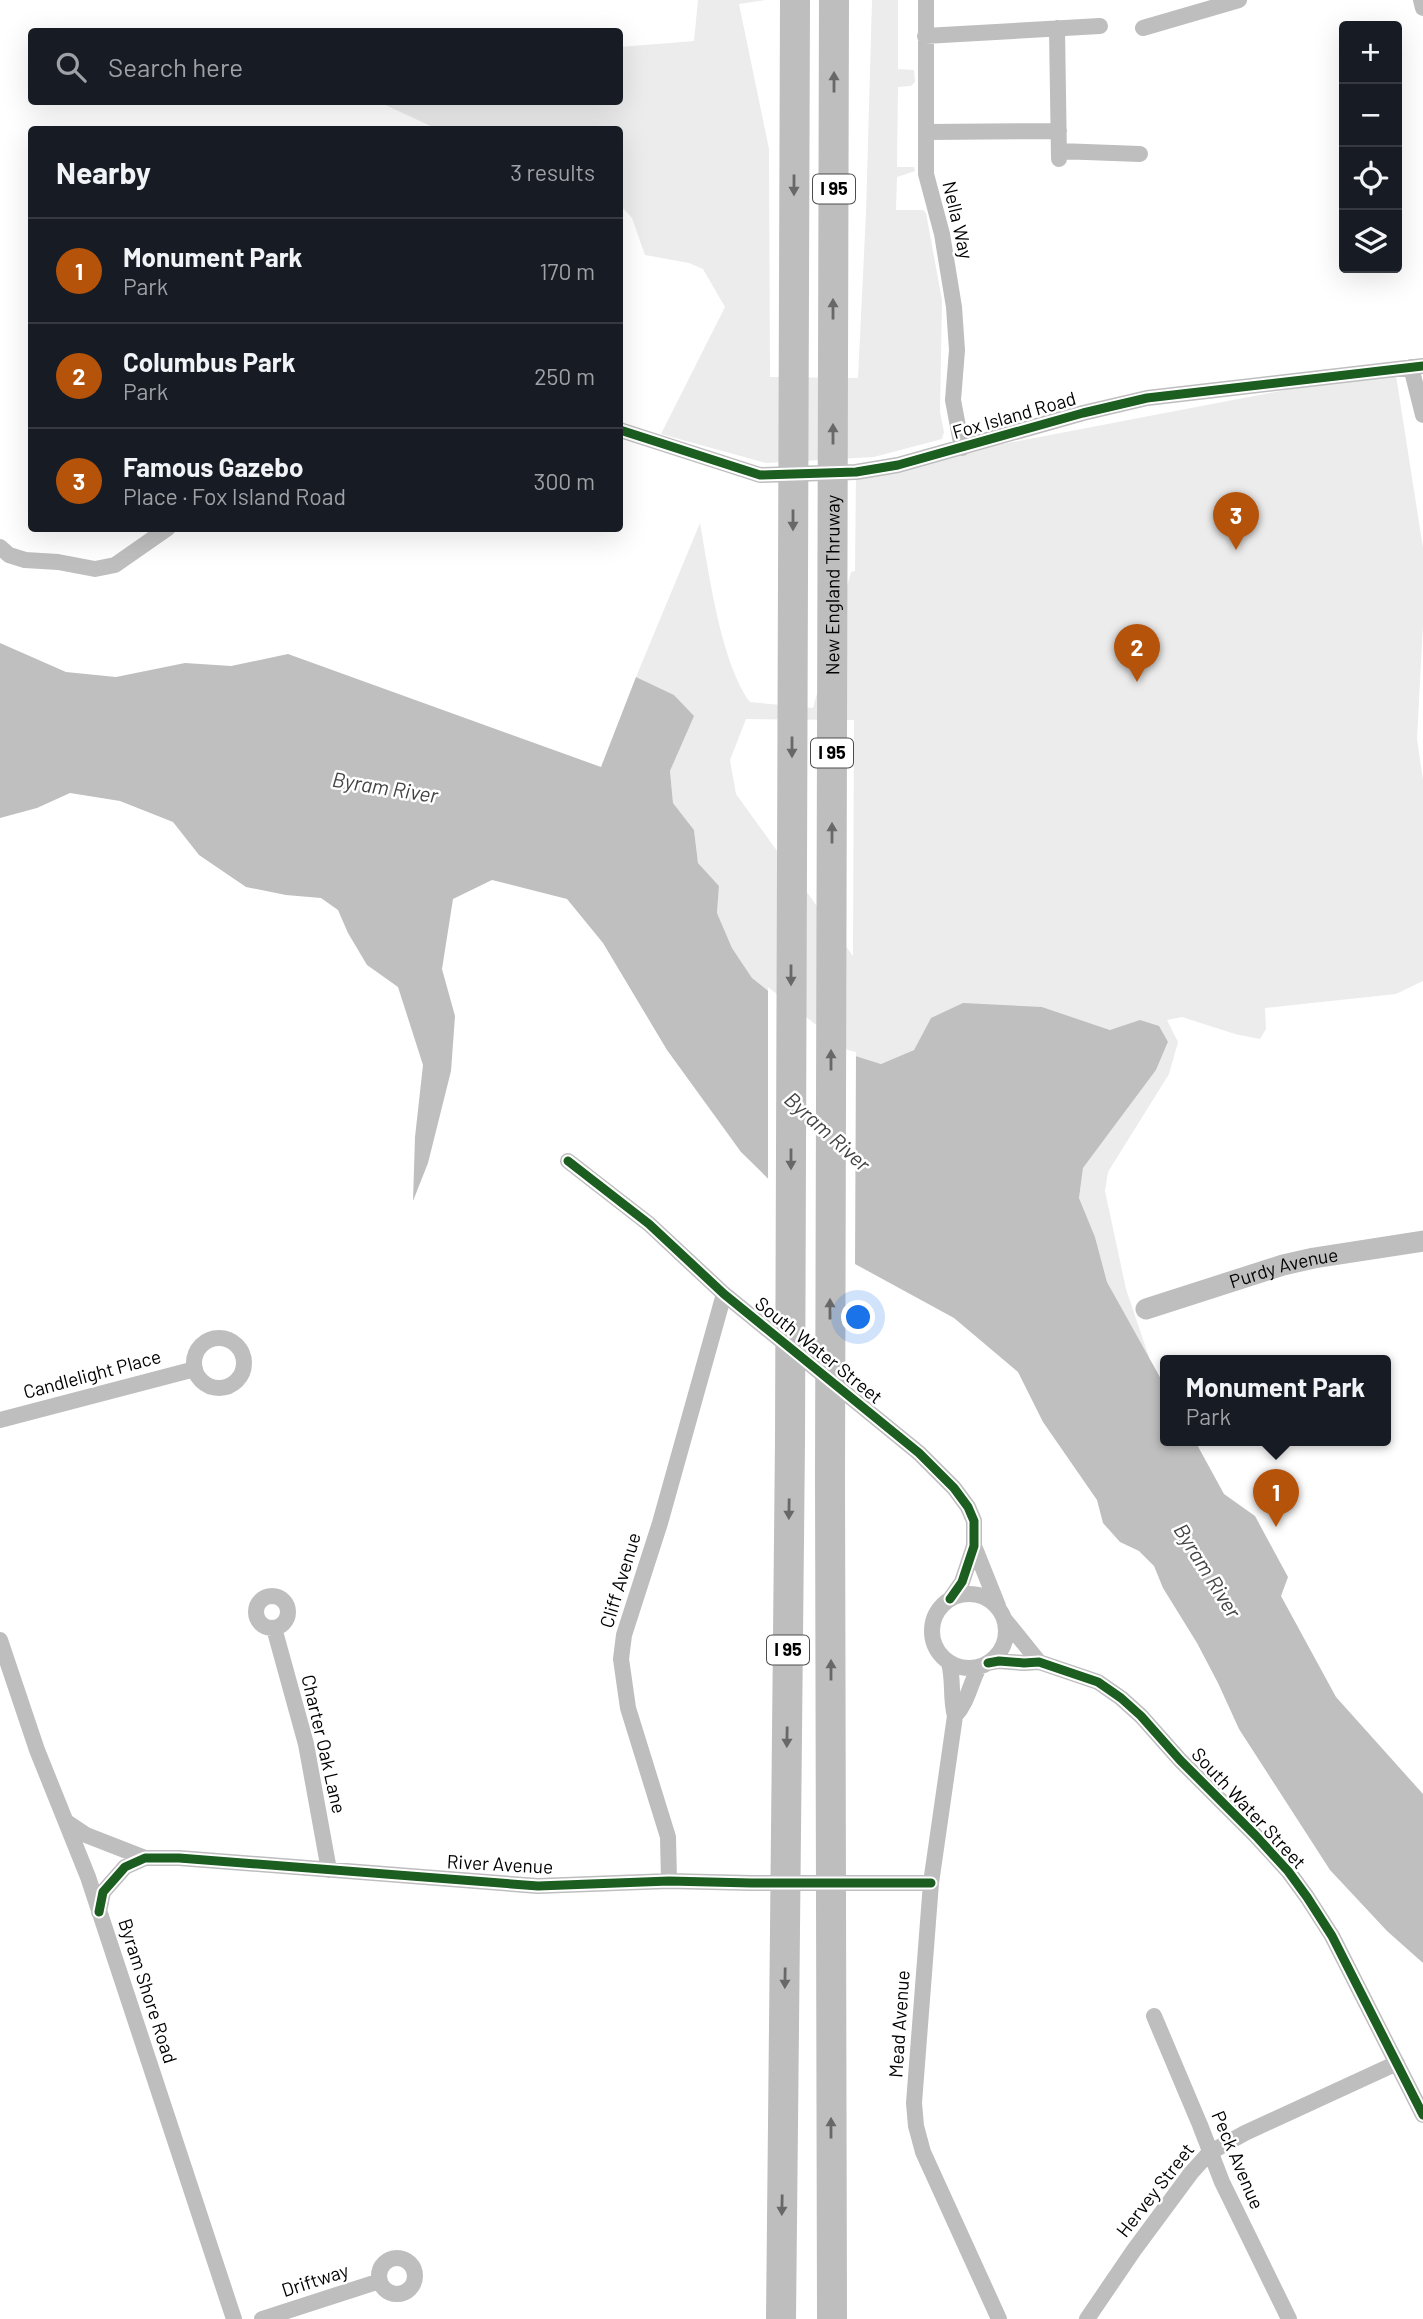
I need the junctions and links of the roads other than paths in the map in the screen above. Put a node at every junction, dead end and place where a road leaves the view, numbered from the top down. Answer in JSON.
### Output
{"nodes":[{"id":1,"x":795,"y":0,"type":"edge"},
{"id":2,"x":835,"y":0,"type":"edge"},
{"id":3,"x":926,"y":0,"type":"edge"},
{"id":4,"x":1239,"y":0,"type":"edge"},
{"id":5,"x":1420,"y":0,"type":"edge"},
{"id":6,"x":1423,"y":8,"type":"edge"},
{"id":7,"x":1100,"y":26,"type":"dead end"},
{"id":8,"x":1056,"y":28,"type":"junction"},
{"id":9,"x":1143,"y":28,"type":"dead end"},
{"id":10,"x":925,"y":36,"type":"junction"},
{"id":11,"x":1059,"y":131,"type":"junction"},
{"id":12,"x":926,"y":132,"type":"junction"},
{"id":13,"x":1140,"y":154,"type":"dead end"},
{"id":14,"x":1417,"y":367,"type":"edge"},
{"id":15,"x":1423,"y":415,"type":"edge"},
{"id":16,"x":623,"y":431,"type":"edge"},
{"id":17,"x":962,"y":448,"type":"junction"},
{"id":18,"x":162,"y":532,"type":"edge"},
{"id":19,"x":0,"y":547,"type":"edge"},
{"id":20,"x":568,"y":1161,"type":"dead end"},
{"id":21,"x":1423,"y":1241,"type":"edge"},
{"id":22,"x":723,"y":1294,"type":"junction"},
{"id":23,"x":1146,"y":1309,"type":"dead end"},
{"id":24,"x":195,"y":1369,"type":"dead end"},
{"id":25,"x":0,"y":1420,"type":"edge"},
{"id":26,"x":974,"y":1546,"type":"junction"},
{"id":27,"x":950,"y":1599,"type":"junction"},
{"id":28,"x":1002,"y":1614,"type":"junction"},
{"id":29,"x":274,"y":1628,"type":"dead end"},
{"id":30,"x":0,"y":1640,"type":"edge"},
{"id":31,"x":1039,"y":1662,"type":"junction"},
{"id":32,"x":949,"y":1663,"type":"junction"},
{"id":33,"x":984,"y":1665,"type":"junction"},
{"id":34,"x":955,"y":1716,"type":"junction"},
{"id":35,"x":68,"y":1823,"type":"junction"},
{"id":36,"x":145,"y":1858,"type":"junction"},
{"id":37,"x":329,"y":1870,"type":"junction"},
{"id":38,"x":669,"y":1881,"type":"junction"},
{"id":39,"x":931,"y":1883,"type":"junction"},
{"id":40,"x":99,"y":1912,"type":"junction"},
{"id":41,"x":1154,"y":2016,"type":"dead end"},
{"id":42,"x":1396,"y":2063,"type":"junction"},
{"id":43,"x":1423,"y":2115,"type":"edge"},
{"id":44,"x":1209,"y":2153,"type":"junction"},
{"id":45,"x":380,"y":2281,"type":"dead end"},
{"id":46,"x":234,"y":2319,"type":"edge"},
{"id":47,"x":262,"y":2319,"type":"edge"},
{"id":48,"x":781,"y":2319,"type":"edge"},
{"id":49,"x":832,"y":2319,"type":"edge"},
{"id":50,"x":999,"y":2319,"type":"edge"},
{"id":51,"x":1087,"y":2319,"type":"edge"},
{"id":52,"x":1289,"y":2319,"type":"edge"}],
"edges":[{"from":1,"to":48,"type":"highway","name":"New England Thruway","number":"I 95","one_way":true},
{"from":49,"to":2,"type":"highway","name":"New England Thruway","number":"I 95","one_way":true},
{"from":3,"to":10,"type":"street","name":"Nella Way"},
{"from":4,"to":9,"type":"street"},
{"from":5,"to":6,"type":"street"},
{"from":7,"to":8,"type":"street"},
{"from":8,"to":10,"type":"street"},
{"from":8,"to":11,"type":"street"},
{"from":10,"to":12,"type":"street","name":"Nella Way"},
{"from":11,"to":12,"type":"street"},
{"from":11,"to":13,"type":"street"},
{"from":12,"to":17,"type":"street","name":"Nella Way"},
{"from":14,"to":15,"type":"street"},
{"from":14,"to":17,"type":"street","name":"Fox Island Road"},
{"from":16,"to":17,"type":"street","name":"Fox Island Road"},
{"from":18,"to":19,"type":"street"},
{"from":20,"to":22,"type":"street","name":"South Water Street"},
{"from":21,"to":23,"type":"street","name":"Purdy Avenue"},
{"from":22,"to":26,"type":"street","name":"South Water Street"},
{"from":22,"to":38,"type":"street","name":"Cliff Avenue"},
{"from":24,"to":25,"type":"street","name":"Candlelight Place"},
{"from":26,"to":27,"type":"street","name":"South Water Street"},
{"from":26,"to":28,"type":"street","name":"South Water Street"},
{"from":27,"to":28,"type":"street"},
{"from":27,"to":32,"type":"street"},
{"from":28,"to":31,"type":"street","name":"South Water Street"},
{"from":28,"to":33,"type":"street"},
{"from":29,"to":37,"type":"street","name":"Charter Oak Lane"},
{"from":30,"to":35,"type":"street","name":"Byram Shore Road"},
{"from":31,"to":33,"type":"street","name":"South Water Street"},
{"from":31,"to":42,"type":"street","name":"South Water Street"},
{"from":32,"to":33,"type":"street"},
{"from":32,"to":34,"type":"street","name":"Mead Avenue"},
{"from":33,"to":34,"type":"street","name":"Mead Avenue"},
{"from":34,"to":39,"type":"street","name":"Mead Avenue"},
{"from":35,"to":36,"type":"street","name":"River Avenue"},
{"from":35,"to":40,"type":"street","name":"Byram Shore Road"},
{"from":36,"to":37,"type":"street","name":"River Avenue"},
{"from":36,"to":40,"type":"street"},
{"from":37,"to":38,"type":"street","name":"River Avenue"},
{"from":38,"to":39,"type":"street","name":"River Avenue"},
{"from":39,"to":50,"type":"street","name":"Mead Avenue"},
{"from":40,"to":46,"type":"street","name":"Byram Shore Road"},
{"from":41,"to":44,"type":"street","name":"Peck Avenue"},
{"from":42,"to":43,"type":"street","name":"South Water Street"},
{"from":42,"to":44,"type":"street","name":"Hervey Street"},
{"from":44,"to":51,"type":"street","name":"Hervey Street"},
{"from":44,"to":52,"type":"street","name":"Peck Avenue"},
{"from":45,"to":47,"type":"street","name":"Driftway"}]}
